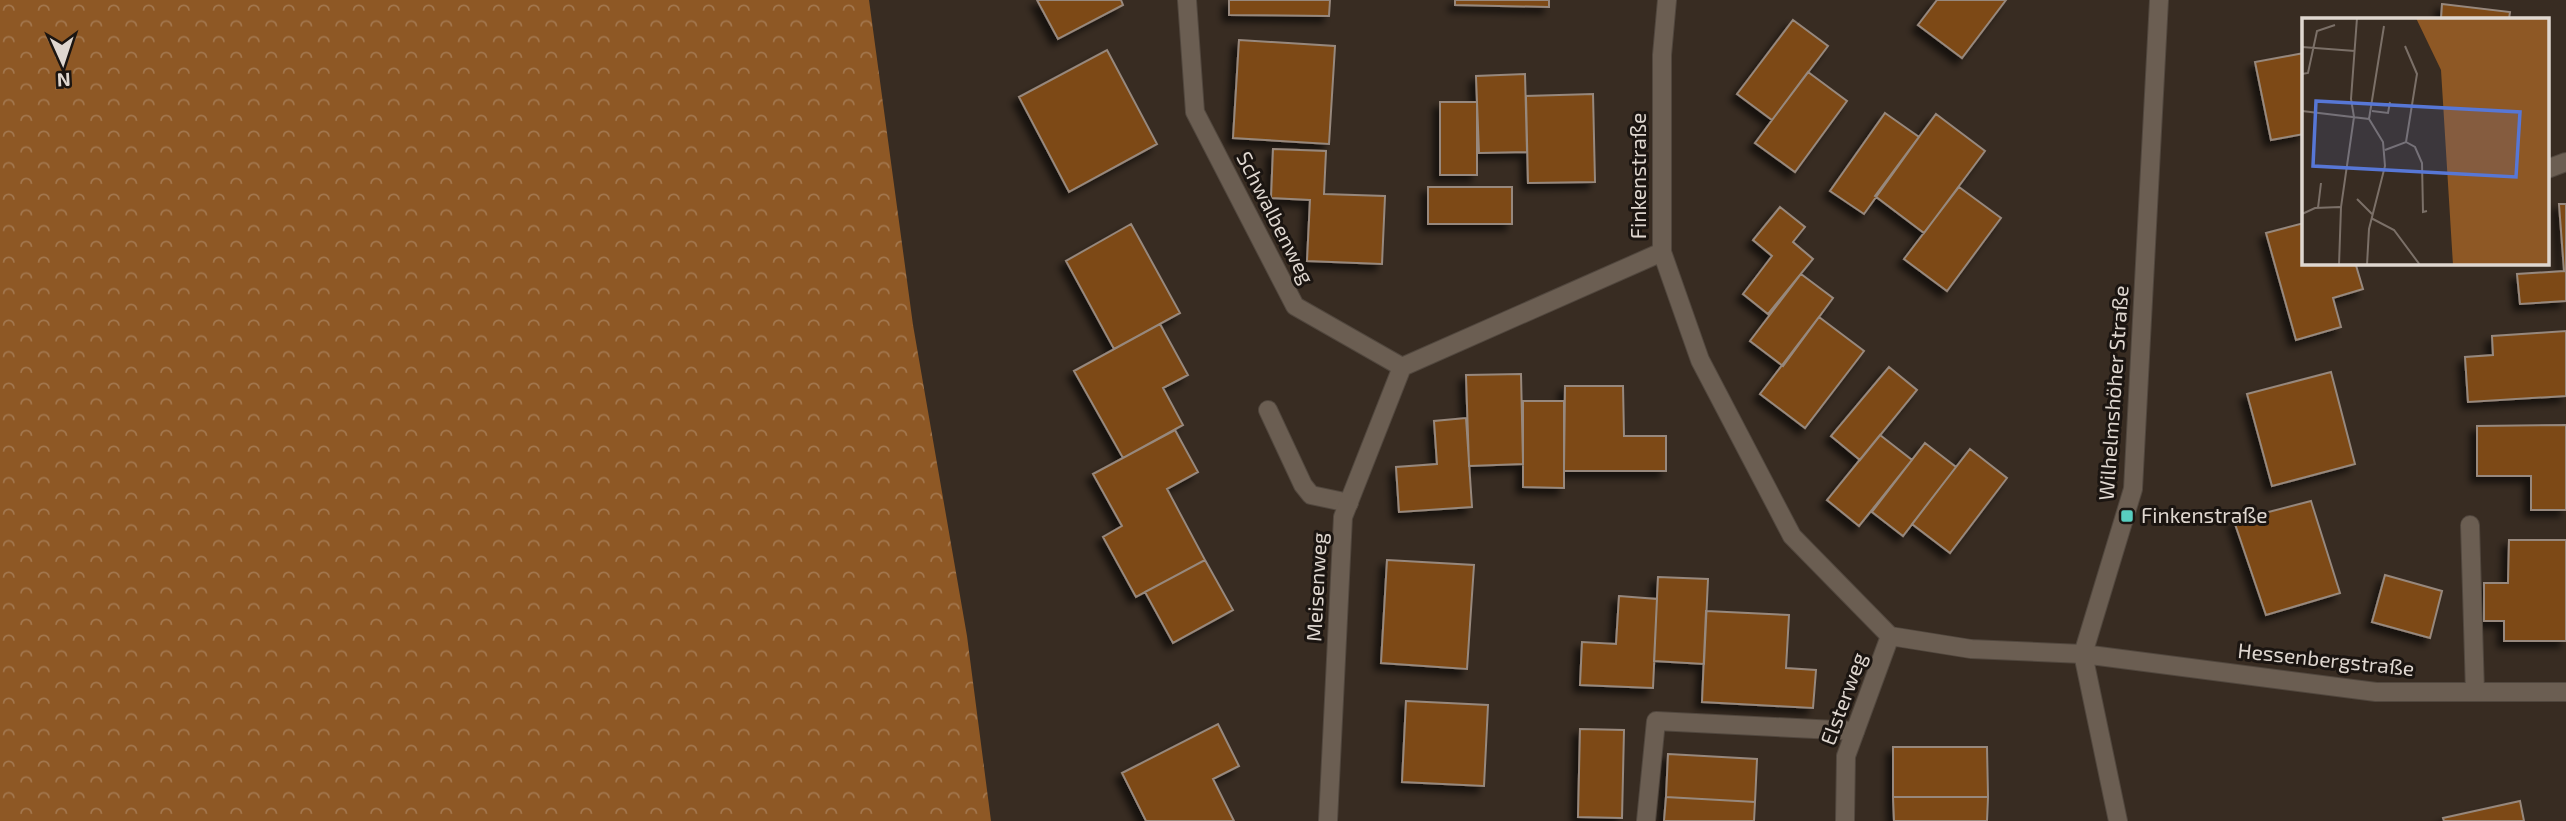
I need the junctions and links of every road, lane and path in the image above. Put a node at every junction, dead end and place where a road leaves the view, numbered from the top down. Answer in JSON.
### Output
{"nodes":[{"id":1,"x":1186,"y":0,"type":"edge"},
{"id":2,"x":1667,"y":0,"type":"edge"},
{"id":3,"x":2159,"y":0,"type":"edge"},
{"id":4,"x":2566,"y":162,"type":"edge"},
{"id":5,"x":2548,"y":169,"type":"edge"},
{"id":6,"x":1662,"y":252,"type":"junction"},
{"id":7,"x":1402,"y":367,"type":"junction"},
{"id":8,"x":1268,"y":410,"type":"dead end"},
{"id":9,"x":1349,"y":503,"type":"junction"},
{"id":10,"x":2470,"y":525,"type":"dead end"},
{"id":11,"x":1891,"y":636,"type":"junction"},
{"id":12,"x":2082,"y":654,"type":"junction"},
{"id":13,"x":2474,"y":692,"type":"junction"},
{"id":14,"x":2566,"y":692,"type":"edge"},
{"id":15,"x":1856,"y":731,"type":"junction"},
{"id":16,"x":1328,"y":821,"type":"edge"},
{"id":17,"x":1646,"y":821,"type":"edge"},
{"id":18,"x":1845,"y":821,"type":"edge"},
{"id":19,"x":2118,"y":821,"type":"edge"}],
"edges":[{"from":1,"to":7,"type":"street","name":"Schwalbenweg"},
{"from":2,"to":6,"type":"street","name":"Finkenstraße"},
{"from":3,"to":12,"type":"street","name":"Wilhelmshöher Straße"},
{"from":4,"to":5,"type":"street"},
{"from":6,"to":7,"type":"street"},
{"from":6,"to":11,"type":"street","name":"Finkenstraße"},
{"from":7,"to":9,"type":"street","name":"Meisenweg"},
{"from":8,"to":9,"type":"street"},
{"from":9,"to":16,"type":"street","name":"Meisenweg"},
{"from":10,"to":13,"type":"street"},
{"from":11,"to":12,"type":"street"},
{"from":11,"to":15,"type":"street","name":"Elsterweg"},
{"from":12,"to":13,"type":"street","name":"Hessenbergstraße"},
{"from":12,"to":19,"type":"street","name":"Wilhelmshöher Straße"},
{"from":13,"to":14,"type":"street","name":"Hessenbergstraße"},
{"from":15,"to":17,"type":"street"},
{"from":15,"to":18,"type":"street","name":"Elsterweg"}]}
